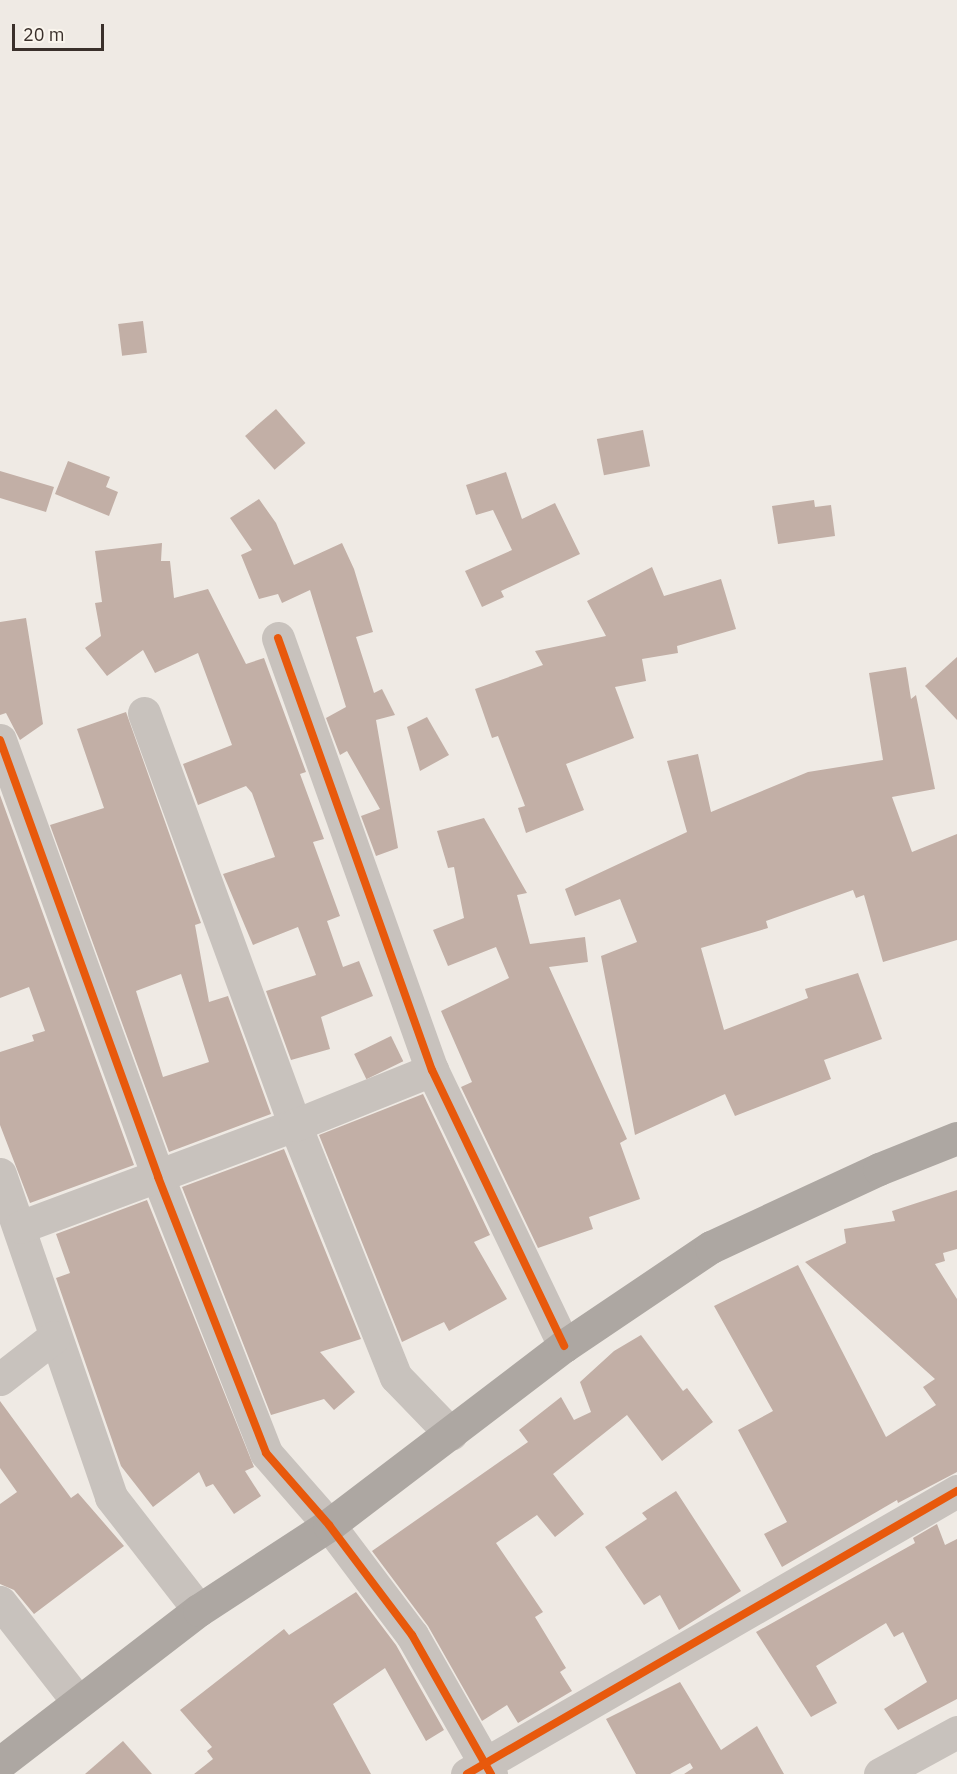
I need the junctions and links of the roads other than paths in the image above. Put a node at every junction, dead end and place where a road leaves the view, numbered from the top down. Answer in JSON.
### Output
{"nodes":[{"id":1,"x":278,"y":638,"type":"dead end"},
{"id":2,"x":144,"y":713,"type":"dead end"},
{"id":3,"x":0,"y":740,"type":"edge"},
{"id":4,"x":432,"y":1070,"type":"junction"},
{"id":5,"x":295,"y":1125,"type":"junction"},
{"id":6,"x":957,"y":1138,"type":"edge"},
{"id":7,"x":0,"y":1174,"type":"edge"},
{"id":8,"x":158,"y":1177,"type":"junction"},
{"id":9,"x":20,"y":1227,"type":"junction"},
{"id":10,"x":54,"y":1337,"type":"junction"},
{"id":11,"x":564,"y":1346,"type":"junction"},
{"id":12,"x":0,"y":1379,"type":"edge"},
{"id":13,"x":451,"y":1434,"type":"junction"},
{"id":14,"x":957,"y":1491,"type":"edge"},
{"id":15,"x":329,"y":1525,"type":"junction"},
{"id":16,"x":0,"y":1602,"type":"edge"},
{"id":17,"x":199,"y":1610,"type":"junction"},
{"id":18,"x":78,"y":1702,"type":"junction"},
{"id":19,"x":957,"y":1732,"type":"edge"},
{"id":20,"x":0,"y":1763,"type":"edge"},
{"id":21,"x":481,"y":1771,"type":"edge"},
{"id":22,"x":879,"y":1774,"type":"edge"}],
"edges":[{"from":1,"to":4,"type":"street"},
{"from":2,"to":5,"type":"street"},
{"from":3,"to":8,"type":"street"},
{"from":4,"to":5,"type":"street"},
{"from":4,"to":11,"type":"street"},
{"from":5,"to":8,"type":"street"},
{"from":5,"to":13,"type":"street"},
{"from":6,"to":11,"type":"main road"},
{"from":7,"to":9,"type":"street"},
{"from":8,"to":9,"type":"street"},
{"from":8,"to":15,"type":"street"},
{"from":9,"to":10,"type":"street"},
{"from":10,"to":12,"type":"street"},
{"from":10,"to":17,"type":"street"},
{"from":11,"to":13,"type":"main road"},
{"from":13,"to":15,"type":"main road"},
{"from":14,"to":21,"type":"street"},
{"from":15,"to":17,"type":"main road"},
{"from":15,"to":21,"type":"street"},
{"from":16,"to":18,"type":"street"},
{"from":17,"to":18,"type":"main road"},
{"from":18,"to":20,"type":"main road"},
{"from":19,"to":22,"type":"street"}]}
